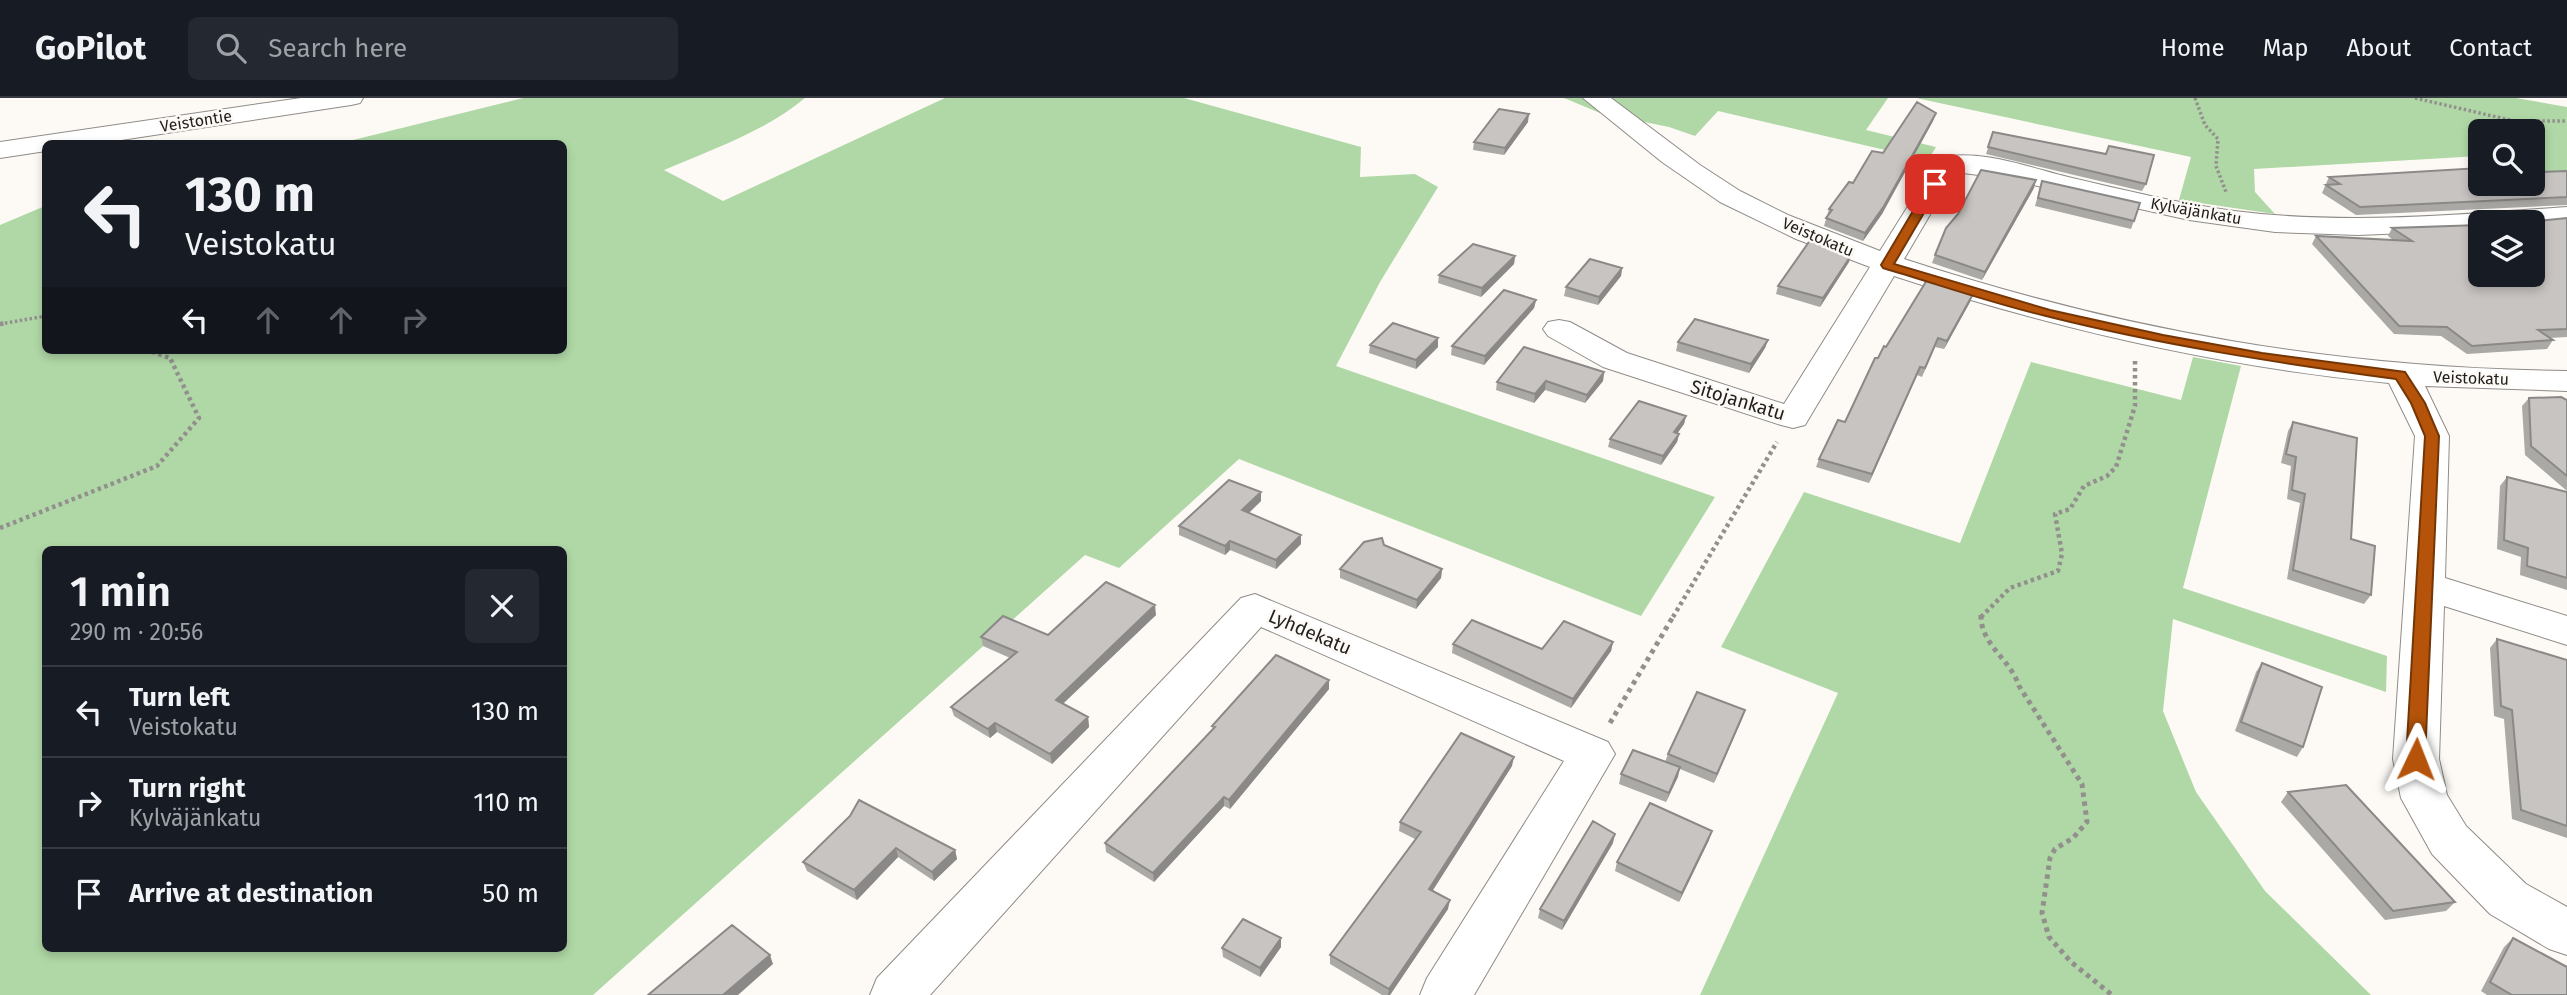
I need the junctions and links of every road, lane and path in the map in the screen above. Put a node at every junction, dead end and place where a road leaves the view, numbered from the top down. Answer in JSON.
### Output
{"nodes":[{"id":1,"x":351,"y":98,"type":"edge"},
{"id":2,"x":1595,"y":98,"type":"edge"},
{"id":3,"x":2195,"y":98,"type":"edge"},
{"id":4,"x":2415,"y":98,"type":"edge"},
{"id":5,"x":2567,"y":121,"type":"edge"},
{"id":6,"x":68,"y":140,"type":"edge"},
{"id":7,"x":42,"y":144,"type":"edge"},
{"id":8,"x":0,"y":150,"type":"edge"},
{"id":9,"x":2567,"y":215,"type":"edge"},
{"id":10,"x":2252,"y":221,"type":"junction"},
{"id":11,"x":1887,"y":265,"type":"junction"},
{"id":12,"x":42,"y":317,"type":"edge"},
{"id":13,"x":0,"y":324,"type":"edge"},
{"id":14,"x":1559,"y":329,"type":"dead end"},
{"id":15,"x":2131,"y":332,"type":"junction"},
{"id":16,"x":158,"y":354,"type":"edge"},
{"id":17,"x":2401,"y":375,"type":"junction"},
{"id":18,"x":2567,"y":381,"type":"edge"},
{"id":19,"x":1793,"y":418,"type":"junction"},
{"id":20,"x":0,"y":528,"type":"edge"},
{"id":21,"x":2424,"y":585,"type":"junction"},
{"id":22,"x":2567,"y":631,"type":"edge"},
{"id":23,"x":1592,"y":754,"type":"junction"},
{"id":24,"x":2567,"y":933,"type":"edge"},
{"id":25,"x":896,"y":995,"type":"edge"},
{"id":26,"x":1446,"y":995,"type":"edge"},
{"id":27,"x":2112,"y":995,"type":"edge"}],
"edges":[{"from":1,"to":6,"type":"street","name":"Veistontie"},
{"from":2,"to":11,"type":"street","name":"Veistokatu"},
{"from":3,"to":10,"type":"path"},
{"from":4,"to":5,"type":"path"},
{"from":7,"to":8,"type":"street","name":"Veistontie"},
{"from":9,"to":10,"type":"street","name":"Kylväjänkatu"},
{"from":10,"to":11,"type":"street","name":"Kylväjänkatu"},
{"from":11,"to":15,"type":"street","name":"Veistokatu"},
{"from":11,"to":19,"type":"street","name":"Sitojankatu"},
{"from":12,"to":13,"type":"path"},
{"from":14,"to":19,"type":"street","name":"Sitojankatu"},
{"from":15,"to":17,"type":"street","name":"Veistokatu"},
{"from":15,"to":27,"type":"path"},
{"from":16,"to":20,"type":"path"},
{"from":17,"to":18,"type":"street","name":"Veistokatu"},
{"from":17,"to":21,"type":"street"},
{"from":19,"to":23,"type":"path"},
{"from":21,"to":22,"type":"street"},
{"from":21,"to":24,"type":"street"},
{"from":23,"to":25,"type":"street","name":"Lyhdekatu"},
{"from":23,"to":26,"type":"street"}]}
